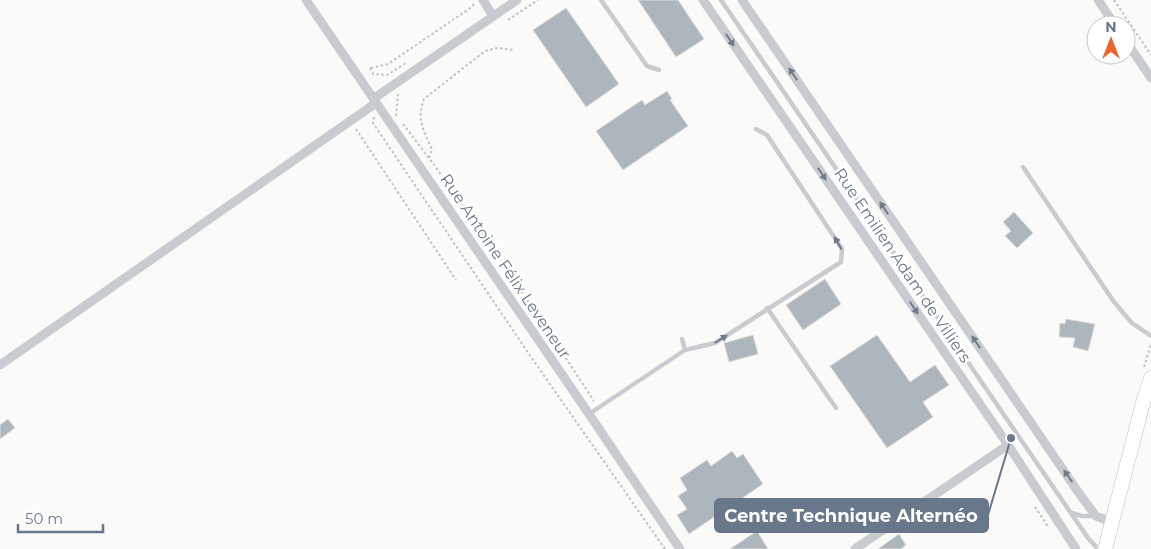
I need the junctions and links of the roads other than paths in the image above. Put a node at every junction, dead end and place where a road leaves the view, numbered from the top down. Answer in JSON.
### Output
{"nodes":[{"id":1,"x":306,"y":0,"type":"edge"},
{"id":2,"x":483,"y":0,"type":"edge"},
{"id":3,"x":517,"y":0,"type":"edge"},
{"id":4,"x":601,"y":0,"type":"edge"},
{"id":5,"x":703,"y":0,"type":"edge"},
{"id":6,"x":721,"y":0,"type":"edge"},
{"id":7,"x":742,"y":0,"type":"edge"},
{"id":8,"x":1098,"y":0,"type":"edge"},
{"id":9,"x":1108,"y":15,"type":"edge"},
{"id":10,"x":493,"y":16,"type":"junction"},
{"id":11,"x":1136,"y":56,"type":"edge"},
{"id":12,"x":659,"y":70,"type":"dead end"},
{"id":13,"x":1151,"y":78,"type":"edge"},
{"id":14,"x":374,"y":101,"type":"junction"},
{"id":15,"x":756,"y":129,"type":"dead end"},
{"id":16,"x":1023,"y":167,"type":"dead end"},
{"id":17,"x":768,"y":308,"type":"junction"},
{"id":18,"x":1151,"y":336,"type":"edge"},
{"id":19,"x":682,"y":339,"type":"dead end"},
{"id":20,"x":685,"y":350,"type":"junction"},
{"id":21,"x":0,"y":365,"type":"edge"},
{"id":22,"x":1147,"y":373,"type":"edge"},
{"id":23,"x":836,"y":408,"type":"dead end"},
{"id":24,"x":589,"y":414,"type":"junction"},
{"id":25,"x":1008,"y":445,"type":"junction"},
{"id":26,"x":1072,"y":513,"type":"junction"},
{"id":27,"x":1096,"y":516,"type":"junction"},
{"id":28,"x":1112,"y":522,"type":"junction"},
{"id":29,"x":680,"y":549,"type":"edge"},
{"id":30,"x":854,"y":549,"type":"edge"},
{"id":31,"x":1076,"y":549,"type":"edge"},
{"id":32,"x":1098,"y":549,"type":"edge"},
{"id":33,"x":1105,"y":549,"type":"edge"}],
"edges":[{"from":1,"to":14,"type":"street","name":"Rue Antoine Félix Leveneur"},
{"from":2,"to":10,"type":"street"},
{"from":3,"to":10,"type":"street"},
{"from":4,"to":12,"type":"lane"},
{"from":5,"to":25,"type":"street","name":"Rue Emilien Adam de Villiers","one_way":true},
{"from":6,"to":26,"type":"lane"},
{"from":27,"to":7,"type":"street","name":"Rue Emilien Adam de Villiers","one_way":true},
{"from":8,"to":9,"type":"street"},
{"from":10,"to":14,"type":"street"},
{"from":11,"to":13,"type":"street"},
{"from":14,"to":21,"type":"street"},
{"from":14,"to":24,"type":"street","name":"Rue Antoine Félix Leveneur"},
{"from":17,"to":15,"type":"lane","one_way":true},
{"from":16,"to":18,"type":"lane"},
{"from":20,"to":17,"type":"lane","one_way":true},
{"from":17,"to":23,"type":"lane"},
{"from":19,"to":20,"type":"lane"},
{"from":20,"to":24,"type":"lane"},
{"from":22,"to":28,"type":"main road"},
{"from":24,"to":29,"type":"street","name":"Rue Antoine Félix Leveneur"},
{"from":25,"to":30,"type":"street"},
{"from":25,"to":31,"type":"street","name":"Rue Emilien Adam de Villiers"},
{"from":26,"to":27,"type":"lane"},
{"from":26,"to":32,"type":"lane"},
{"from":27,"to":28,"type":"street"},
{"from":28,"to":33,"type":"main road"}]}
